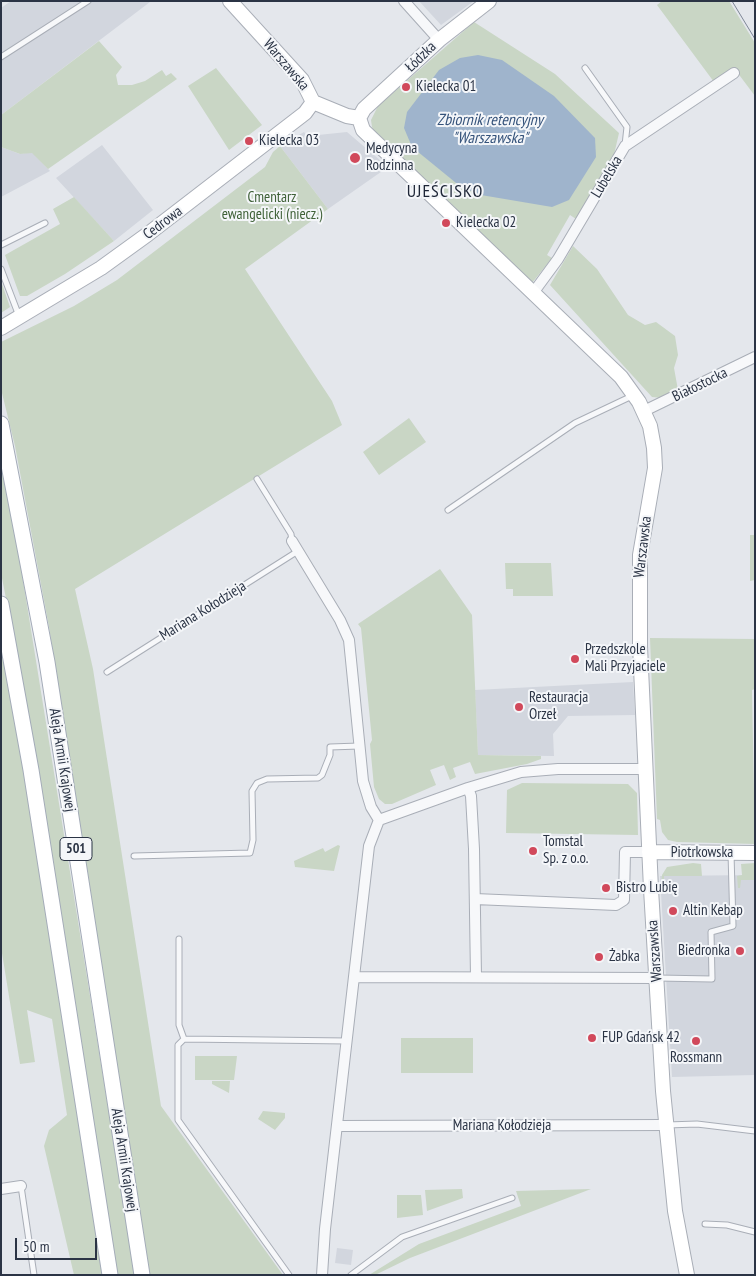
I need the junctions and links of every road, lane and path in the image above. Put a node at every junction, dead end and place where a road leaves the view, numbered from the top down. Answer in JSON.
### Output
{"nodes":[{"id":1,"x":88,"y":1,"type":"edge"},
{"id":2,"x":230,"y":1,"type":"edge"},
{"id":3,"x":404,"y":1,"type":"edge"},
{"id":4,"x":489,"y":1,"type":"edge"},
{"id":5,"x":439,"y":40,"type":"junction"},
{"id":6,"x":1,"y":57,"type":"edge"},
{"id":7,"x":584,"y":68,"type":"dead end"},
{"id":8,"x":734,"y":73,"type":"dead end"},
{"id":9,"x":313,"y":102,"type":"junction"},
{"id":10,"x":359,"y":118,"type":"junction"},
{"id":11,"x":625,"y":146,"type":"junction"},
{"id":12,"x":45,"y":223,"type":"dead end"},
{"id":13,"x":1,"y":246,"type":"edge"},
{"id":14,"x":1,"y":269,"type":"edge"},
{"id":15,"x":533,"y":293,"type":"junction"},
{"id":16,"x":20,"y":317,"type":"junction"},
{"id":17,"x":1,"y":328,"type":"edge"},
{"id":18,"x":755,"y":357,"type":"edge"},
{"id":19,"x":634,"y":394,"type":"junction"},
{"id":20,"x":644,"y":411,"type":"junction"},
{"id":21,"x":1,"y":424,"type":"edge"},
{"id":22,"x":257,"y":479,"type":"dead end"},
{"id":23,"x":448,"y":510,"type":"dead end"},
{"id":24,"x":292,"y":541,"type":"joint"},
{"id":25,"x":298,"y":551,"type":"junction"},
{"id":26,"x":1,"y":604,"type":"edge"},
{"id":27,"x":107,"y":672,"type":"dead end"},
{"id":28,"x":360,"y":746,"type":"junction"},
{"id":29,"x":646,"y":769,"type":"junction"},
{"id":30,"x":468,"y":788,"type":"junction"},
{"id":31,"x":379,"y":820,"type":"junction"},
{"id":32,"x":649,"y":852,"type":"junction"},
{"id":33,"x":731,"y":853,"type":"junction"},
{"id":34,"x":755,"y":853,"type":"edge"},
{"id":35,"x":134,"y":856,"type":"dead end"},
{"id":36,"x":475,"y":899,"type":"junction"},
{"id":37,"x":179,"y":939,"type":"dead end"},
{"id":38,"x":354,"y":977,"type":"junction"},
{"id":39,"x":476,"y":977,"type":"junction"},
{"id":40,"x":657,"y":978,"type":"junction"},
{"id":41,"x":184,"y":1039,"type":"junction"},
{"id":42,"x":347,"y":1041,"type":"junction"},
{"id":43,"x":666,"y":1125,"type":"junction"},
{"id":44,"x":338,"y":1126,"type":"junction"},
{"id":45,"x":755,"y":1131,"type":"edge"},
{"id":46,"x":20,"y":1186,"type":"joint"},
{"id":47,"x":1,"y":1189,"type":"edge"},
{"id":48,"x":512,"y":1198,"type":"dead end"},
{"id":49,"x":705,"y":1224,"type":"dead end"},
{"id":50,"x":755,"y":1232,"type":"edge"},
{"id":51,"x":34,"y":1275,"type":"edge"},
{"id":52,"x":110,"y":1275,"type":"edge"},
{"id":53,"x":142,"y":1275,"type":"edge"},
{"id":54,"x":289,"y":1275,"type":"edge"},
{"id":55,"x":322,"y":1275,"type":"edge"},
{"id":56,"x":351,"y":1275,"type":"edge"},
{"id":57,"x":687,"y":1275,"type":"edge"}],
"edges":[{"from":1,"to":6,"type":"lane"},
{"from":2,"to":9,"type":"street","name":"Warszawska"},
{"from":3,"to":5,"type":"street"},
{"from":4,"to":5,"type":"street","name":"Łódzka"},
{"from":5,"to":10,"type":"street","name":"Łódzka"},
{"from":7,"to":11,"type":"lane"},
{"from":8,"to":11,"type":"street","name":"Lubelska"},
{"from":9,"to":10,"type":"street","name":"Warszawska"},
{"from":9,"to":16,"type":"street","name":"Cedrowa"},
{"from":10,"to":15,"type":"street","name":"Warszawska"},
{"from":11,"to":15,"type":"street","name":"Lubelska"},
{"from":12,"to":13,"type":"lane"},
{"from":14,"to":16,"type":"lane"},
{"from":15,"to":19,"type":"street","name":"Warszawska"},
{"from":16,"to":17,"type":"street","name":"Cedrowa"},
{"from":18,"to":20,"type":"street","name":"Białostocka"},
{"from":19,"to":20,"type":"street","name":"Warszawska"},
{"from":19,"to":23,"type":"lane"},
{"from":20,"to":29,"type":"street","name":"Warszawska"},
{"from":21,"to":53,"type":"main road","name":"Aleja Armii Krajowej","number":"501"},
{"from":22,"to":24,"type":"lane"},
{"from":24,"to":25,"type":"street"},
{"from":25,"to":27,"type":"lane","name":"Mariana Kołodzieja"},
{"from":25,"to":28,"type":"street"},
{"from":26,"to":52,"type":"main road","name":"Aleja Armii Krajowej","number":"501"},
{"from":28,"to":31,"type":"street"},
{"from":28,"to":35,"type":"lane"},
{"from":29,"to":30,"type":"street"},
{"from":29,"to":32,"type":"street","name":"Warszawska"},
{"from":30,"to":31,"type":"street"},
{"from":30,"to":36,"type":"street"},
{"from":31,"to":38,"type":"street"},
{"from":32,"to":33,"type":"street","name":"Piotrkowska"},
{"from":32,"to":36,"type":"street"},
{"from":32,"to":40,"type":"street","name":"Warszawska"},
{"from":33,"to":34,"type":"street","name":"Piotrkowska"},
{"from":33,"to":40,"type":"lane"},
{"from":36,"to":39,"type":"street"},
{"from":37,"to":41,"type":"lane"},
{"from":38,"to":39,"type":"street"},
{"from":38,"to":42,"type":"street"},
{"from":39,"to":40,"type":"street"},
{"from":40,"to":43,"type":"street","name":"Warszawska"},
{"from":41,"to":42,"type":"lane"},
{"from":41,"to":54,"type":"lane"},
{"from":42,"to":44,"type":"street"},
{"from":43,"to":44,"type":"street","name":"Mariana Kołodzieja"},
{"from":43,"to":45,"type":"lane"},
{"from":43,"to":57,"type":"street","name":"Warszawska"},
{"from":44,"to":55,"type":"street"},
{"from":46,"to":47,"type":"street"},
{"from":46,"to":51,"type":"lane"},
{"from":48,"to":56,"type":"lane"},
{"from":49,"to":50,"type":"lane"}]}
